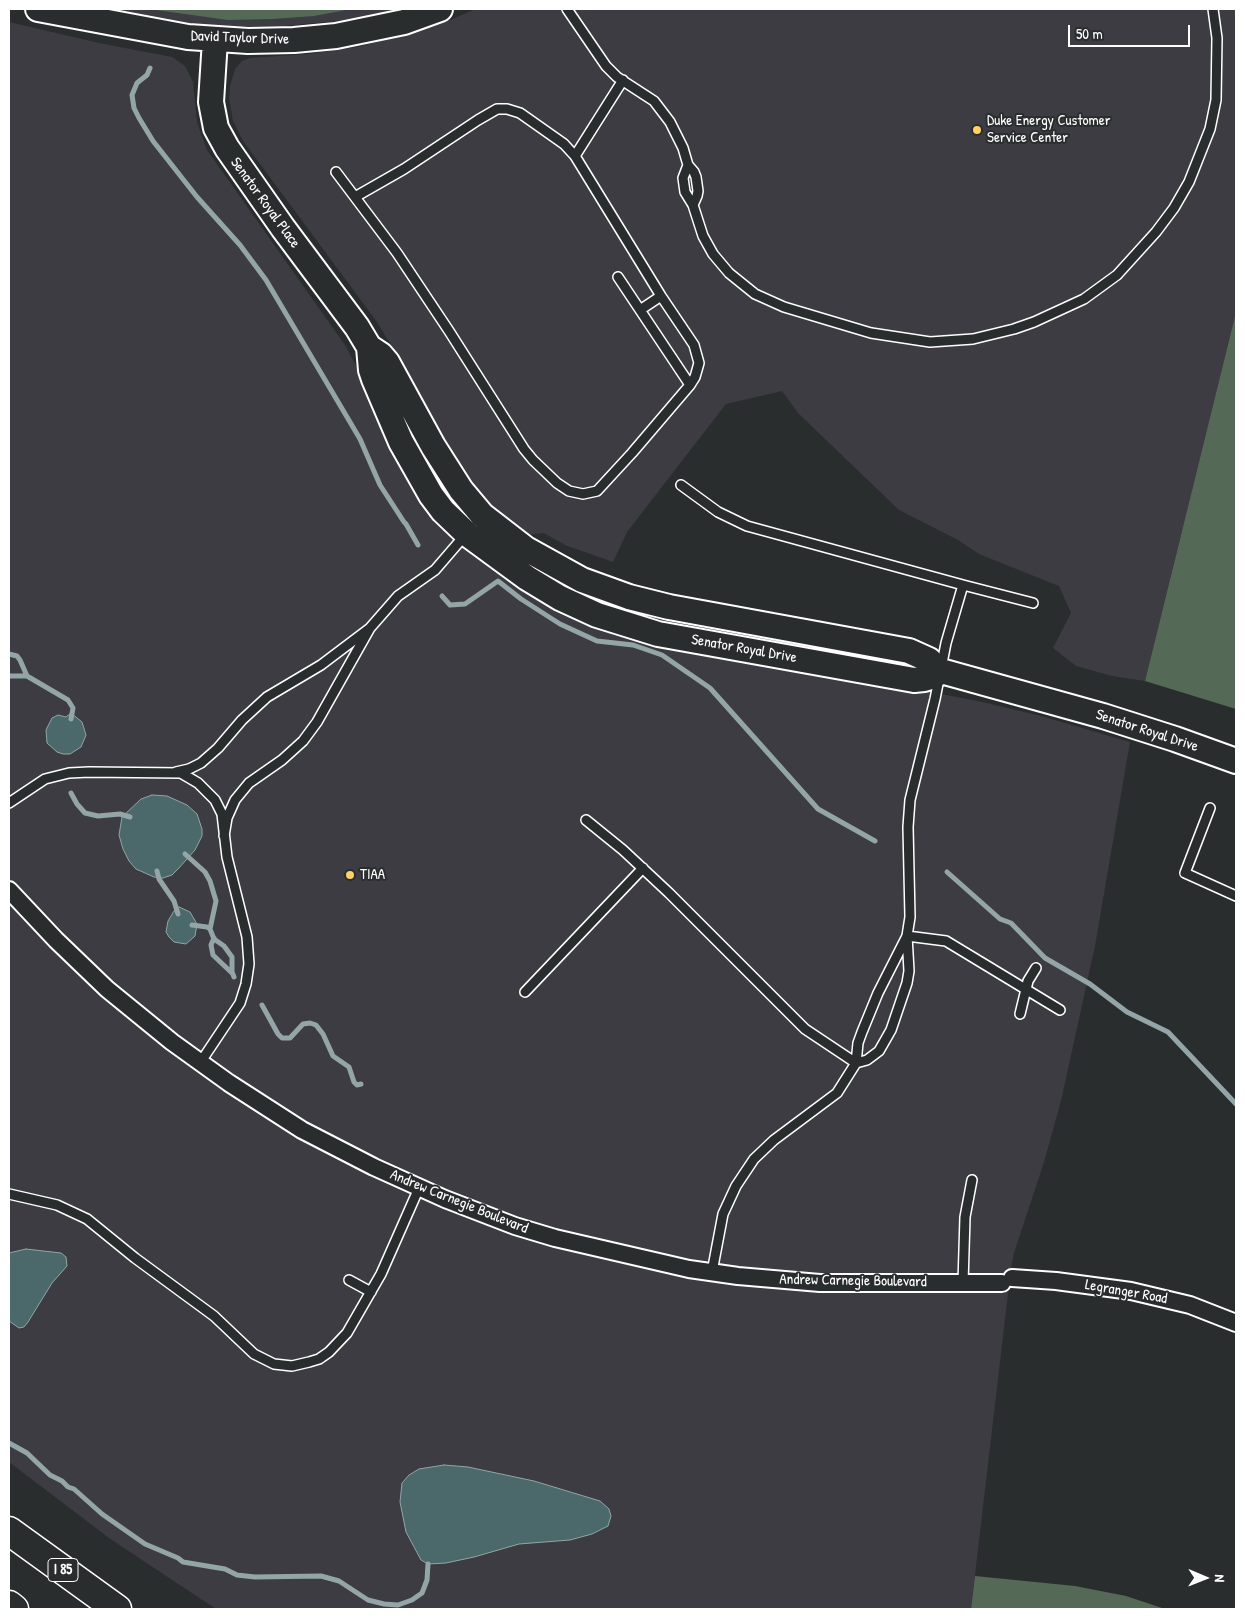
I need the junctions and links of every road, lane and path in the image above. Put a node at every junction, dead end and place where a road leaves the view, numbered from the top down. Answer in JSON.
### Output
{"nodes":[{"id":1,"x":38,"y":9,"type":"edge"},
{"id":2,"x":440,"y":9,"type":"edge"},
{"id":3,"x":568,"y":9,"type":"edge"},
{"id":4,"x":1213,"y":9,"type":"edge"},
{"id":5,"x":215,"y":40,"type":"junction"},
{"id":6,"x":623,"y":80,"type":"junction"},
{"id":7,"x":575,"y":156,"type":"junction"},
{"id":8,"x":336,"y":172,"type":"dead end"},
{"id":9,"x":355,"y":197,"type":"junction"},
{"id":10,"x":618,"y":277,"type":"dead end"},
{"id":11,"x":661,"y":296,"type":"junction"},
{"id":12,"x":640,"y":310,"type":"junction"},
{"id":13,"x":690,"y":385,"type":"junction"},
{"id":14,"x":681,"y":484,"type":"dead end"},
{"id":15,"x":475,"y":524,"type":"junction"},
{"id":16,"x":582,"y":580,"type":"joint"},
{"id":17,"x":962,"y":584,"type":"junction"},
{"id":18,"x":550,"y":593,"type":"joint"},
{"id":19,"x":1033,"y":603,"type":"dead end"},
{"id":20,"x":370,"y":628,"type":"junction"},
{"id":21,"x":941,"y":671,"type":"junction"},
{"id":22,"x":1236,"y":761,"type":"edge"},
{"id":23,"x":176,"y":772,"type":"junction"},
{"id":24,"x":9,"y":803,"type":"edge"},
{"id":25,"x":1210,"y":808,"type":"dead end"},
{"id":26,"x":586,"y":820,"type":"dead end"},
{"id":27,"x":224,"y":836,"type":"junction"},
{"id":28,"x":643,"y":868,"type":"junction"},
{"id":29,"x":9,"y":890,"type":"edge"},
{"id":30,"x":1236,"y":896,"type":"edge"},
{"id":31,"x":907,"y":936,"type":"junction"},
{"id":32,"x":1036,"y":968,"type":"dead end"},
{"id":33,"x":1026,"y":989,"type":"junction"},
{"id":34,"x":525,"y":992,"type":"dead end"},
{"id":35,"x":1060,"y":1010,"type":"dead end"},
{"id":36,"x":1020,"y":1014,"type":"dead end"},
{"id":37,"x":200,"y":1062,"type":"junction"},
{"id":38,"x":856,"y":1063,"type":"junction"},
{"id":39,"x":972,"y":1180,"type":"dead end"},
{"id":40,"x":419,"y":1188,"type":"junction"},
{"id":41,"x":9,"y":1194,"type":"edge"},
{"id":42,"x":712,"y":1272,"type":"junction"},
{"id":43,"x":349,"y":1280,"type":"dead end"},
{"id":44,"x":1007,"y":1280,"type":"joint"},
{"id":45,"x":963,"y":1283,"type":"junction"},
{"id":46,"x":371,"y":1292,"type":"junction"},
{"id":47,"x":1236,"y":1323,"type":"edge"},
{"id":48,"x":9,"y":1531,"type":"edge"},
{"id":49,"x":9,"y":1605,"type":"edge"},
{"id":50,"x":14,"y":1609,"type":"edge"},
{"id":51,"x":118,"y":1609,"type":"edge"}],
"edges":[{"from":1,"to":5,"type":"street","name":"David Taylor Drive"},
{"from":2,"to":5,"type":"street","name":"David Taylor Drive"},
{"from":3,"to":6,"type":"lane"},
{"from":4,"to":6,"type":"lane"},
{"from":5,"to":15,"type":"street","name":"Senator Royal Place"},
{"from":6,"to":7,"type":"lane"},
{"from":7,"to":9,"type":"lane"},
{"from":7,"to":11,"type":"lane"},
{"from":8,"to":9,"type":"lane"},
{"from":9,"to":13,"type":"lane"},
{"from":10,"to":12,"type":"lane"},
{"from":11,"to":12,"type":"lane"},
{"from":11,"to":13,"type":"lane"},
{"from":12,"to":13,"type":"lane"},
{"from":14,"to":17,"type":"lane"},
{"from":15,"to":16,"type":"street","name":"Senator Royal Place"},
{"from":15,"to":18,"type":"street","name":"Senator Royal Place"},
{"from":15,"to":20,"type":"lane"},
{"from":16,"to":21,"type":"street","name":"Senator Royal Drive"},
{"from":17,"to":19,"type":"lane"},
{"from":17,"to":21,"type":"lane"},
{"from":18,"to":21,"type":"street","name":"Senator Royal Drive"},
{"from":20,"to":23,"type":"lane"},
{"from":20,"to":27,"type":"lane"},
{"from":21,"to":22,"type":"street","name":"Senator Royal Drive"},
{"from":21,"to":31,"type":"lane"},
{"from":23,"to":24,"type":"lane"},
{"from":23,"to":27,"type":"lane"},
{"from":25,"to":30,"type":"lane"},
{"from":26,"to":28,"type":"lane"},
{"from":27,"to":37,"type":"lane"},
{"from":28,"to":34,"type":"lane"},
{"from":28,"to":38,"type":"lane"},
{"from":29,"to":37,"type":"street","name":"Andrew Carnegie Boulevard"},
{"from":31,"to":33,"type":"lane"},
{"from":31,"to":38,"type":"lane"},
{"from":31,"to":38,"type":"lane"},
{"from":32,"to":33,"type":"lane"},
{"from":33,"to":35,"type":"lane"},
{"from":33,"to":36,"type":"lane"},
{"from":37,"to":40,"type":"street","name":"Andrew Carnegie Boulevard"},
{"from":38,"to":42,"type":"lane"},
{"from":39,"to":45,"type":"lane"},
{"from":40,"to":42,"type":"street","name":"Andrew Carnegie Boulevard"},
{"from":40,"to":46,"type":"lane"},
{"from":41,"to":46,"type":"lane"},
{"from":42,"to":45,"type":"street","name":"Andrew Carnegie Boulevard"},
{"from":43,"to":46,"type":"lane"},
{"from":44,"to":45,"type":"street","name":"Andrew Carnegie Boulevard"},
{"from":44,"to":47,"type":"street","name":"Legranger Road"},
{"from":48,"to":51,"type":"highway","number":"I 85"},
{"from":49,"to":50,"type":"highway"}]}
